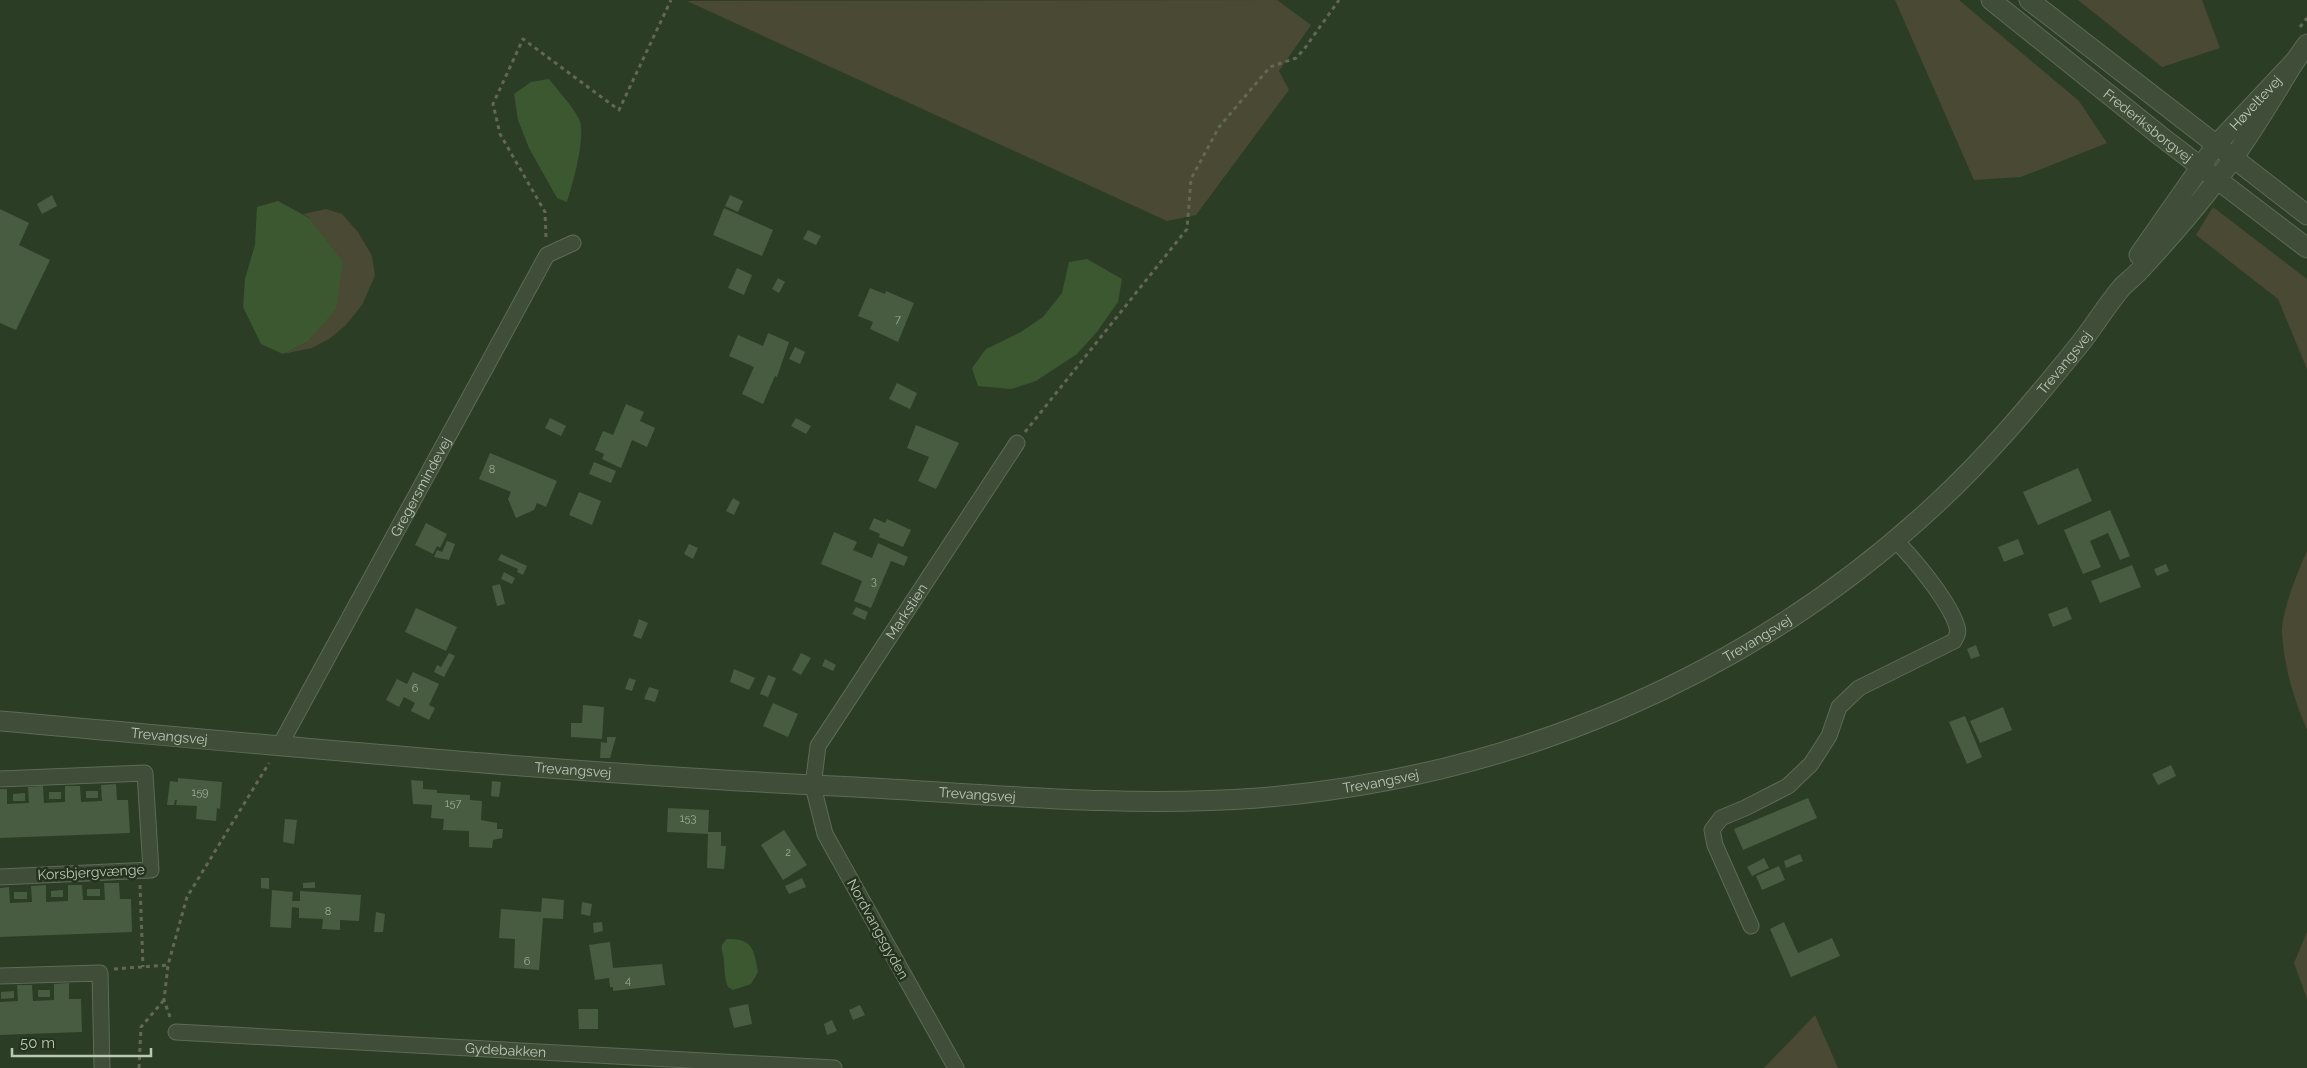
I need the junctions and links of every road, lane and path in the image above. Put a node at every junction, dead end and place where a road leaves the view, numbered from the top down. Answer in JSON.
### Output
{"nodes":[{"id":1,"x":672,"y":0,"type":"edge"},
{"id":2,"x":1339,"y":0,"type":"edge"},
{"id":3,"x":1991,"y":0,"type":"edge"},
{"id":4,"x":2029,"y":0,"type":"edge"},
{"id":5,"x":2307,"y":44,"type":"edge"},
{"id":6,"x":2295,"y":61,"type":"junction"},
{"id":7,"x":2216,"y":146,"type":"junction"},
{"id":8,"x":2233,"y":158,"type":"junction"},
{"id":9,"x":2201,"y":166,"type":"junction"},
{"id":10,"x":2218,"y":179,"type":"junction"},
{"id":11,"x":2307,"y":215,"type":"edge"},
{"id":12,"x":573,"y":243,"type":"dead end"},
{"id":13,"x":2307,"y":248,"type":"edge"},
{"id":14,"x":547,"y":254,"type":"junction"},
{"id":15,"x":2122,"y":288,"type":"junction"},
{"id":16,"x":1017,"y":443,"type":"joint"},
{"id":17,"x":1896,"y":541,"type":"junction"},
{"id":18,"x":0,"y":721,"type":"edge"},
{"id":19,"x":280,"y":745,"type":"junction"},
{"id":20,"x":0,"y":779,"type":"edge"},
{"id":21,"x":813,"y":786,"type":"junction"},
{"id":22,"x":151,"y":870,"type":"junction"},
{"id":23,"x":0,"y":877,"type":"edge"},
{"id":24,"x":1751,"y":926,"type":"dead end"},
{"id":25,"x":168,"y":966,"type":"junction"},
{"id":26,"x":144,"y":967,"type":"junction"},
{"id":27,"x":100,"y":973,"type":"junction"},
{"id":28,"x":0,"y":976,"type":"edge"},
{"id":29,"x":164,"y":1000,"type":"junction"},
{"id":30,"x":176,"y":1032,"type":"joint"},
{"id":31,"x":102,"y":1068,"type":"edge"},
{"id":32,"x":139,"y":1068,"type":"edge"},
{"id":33,"x":834,"y":1068,"type":"edge"},
{"id":34,"x":956,"y":1068,"type":"edge"}],
"edges":[{"from":1,"to":14,"type":"path"},
{"from":2,"to":16,"type":"path"},
{"from":3,"to":9,"type":"street","name":"Frederiksborgvej"},
{"from":4,"to":7,"type":"street","name":"Frederiksborgvej"},
{"from":5,"to":6,"type":"street","name":"Høveltevej"},
{"from":6,"to":7,"type":"street","name":"Høveltevej"},
{"from":6,"to":8,"type":"street","name":"Høveltevej"},
{"from":7,"to":8,"type":"street","name":"Frederiksborgvej"},
{"from":7,"to":9,"type":"street","name":"Trevangsvej"},
{"from":8,"to":10,"type":"street","name":"Trevangsvej"},
{"from":8,"to":11,"type":"street","name":"Frederiksborgvej"},
{"from":9,"to":10,"type":"street","name":"Frederiksborgvej"},
{"from":9,"to":15,"type":"street","name":"Trevangsvej"},
{"from":10,"to":13,"type":"street","name":"Frederiksborgvej"},
{"from":10,"to":15,"type":"street","name":"Trevangsvej"},
{"from":12,"to":14,"type":"street"},
{"from":14,"to":19,"type":"street","name":"Gregersmindevej"},
{"from":15,"to":17,"type":"street","name":"Trevangsvej"},
{"from":16,"to":21,"type":"street","name":"Markstien"},
{"from":17,"to":21,"type":"street","name":"Trevangsvej"},
{"from":17,"to":24,"type":"street"},
{"from":18,"to":19,"type":"street","name":"Trevangsvej"},
{"from":19,"to":21,"type":"street","name":"Trevangsvej"},
{"from":19,"to":25,"type":"path"},
{"from":20,"to":22,"type":"street","name":"Korsbjergvænge"},
{"from":21,"to":34,"type":"street","name":"Nordvangsgyden"},
{"from":22,"to":23,"type":"street","name":"Korsbjergvænge"},
{"from":22,"to":26,"type":"path"},
{"from":25,"to":26,"type":"path"},
{"from":25,"to":29,"type":"path"},
{"from":26,"to":27,"type":"path"},
{"from":27,"to":28,"type":"street"},
{"from":27,"to":31,"type":"street"},
{"from":29,"to":30,"type":"path"},
{"from":29,"to":32,"type":"path"},
{"from":30,"to":33,"type":"street","name":"Gydebakken"}]}
